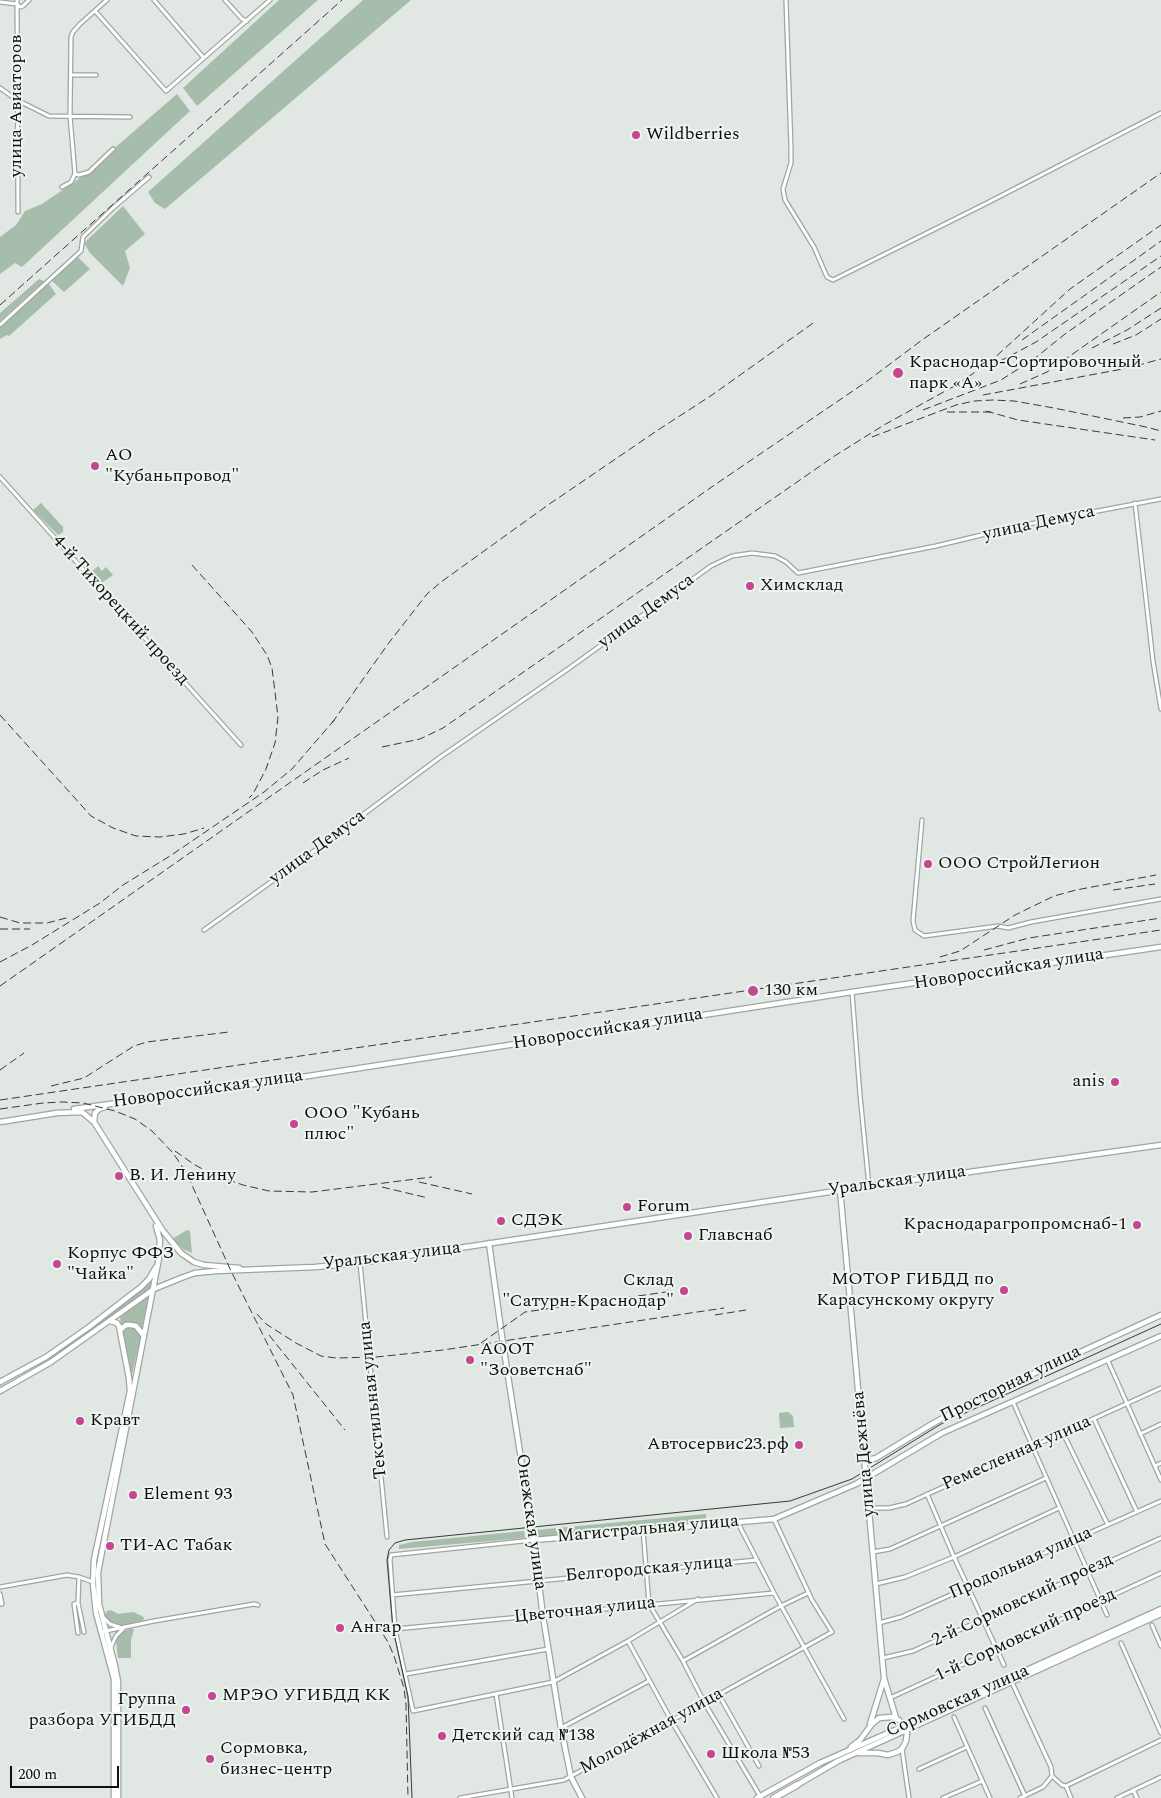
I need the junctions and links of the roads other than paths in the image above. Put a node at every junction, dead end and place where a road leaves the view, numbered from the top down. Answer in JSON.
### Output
{"nodes":[{"id":1,"x":29,"y":0,"type":"edge"},
{"id":2,"x":107,"y":0,"type":"edge"},
{"id":3,"x":154,"y":0,"type":"edge"},
{"id":4,"x":225,"y":0,"type":"edge"},
{"id":5,"x":270,"y":0,"type":"edge"},
{"id":6,"x":786,"y":0,"type":"edge"},
{"id":7,"x":0,"y":2,"type":"edge"},
{"id":8,"x":17,"y":2,"type":"edge"},
{"id":9,"x":95,"y":11,"type":"junction"},
{"id":10,"x":247,"y":21,"type":"junction"},
{"id":11,"x":203,"y":57,"type":"junction"},
{"id":12,"x":71,"y":75,"type":"junction"},
{"id":13,"x":96,"y":75,"type":"dead end"},
{"id":14,"x":0,"y":88,"type":"edge"},
{"id":15,"x":17,"y":100,"type":"junction"},
{"id":16,"x":1161,"y":113,"type":"edge"},
{"id":17,"x":70,"y":116,"type":"junction"},
{"id":18,"x":130,"y":117,"type":"dead end"},
{"id":19,"x":113,"y":149,"type":"dead end"},
{"id":20,"x":75,"y":174,"type":"junction"},
{"id":21,"x":149,"y":177,"type":"dead end"},
{"id":22,"x":62,"y":187,"type":"dead end"},
{"id":23,"x":18,"y":212,"type":"dead end"},
{"id":24,"x":0,"y":325,"type":"edge"},
{"id":25,"x":0,"y":477,"type":"edge"},
{"id":26,"x":1161,"y":499,"type":"edge"},
{"id":27,"x":1136,"y":503,"type":"junction"},
{"id":28,"x":1161,"y":709,"type":"edge"},
{"id":29,"x":240,"y":744,"type":"dead end"},
{"id":30,"x":922,"y":820,"type":"dead end"},
{"id":31,"x":1161,"y":899,"type":"edge"},
{"id":32,"x":204,"y":930,"type":"dead end"},
{"id":33,"x":1161,"y":947,"type":"edge"},
{"id":34,"x":852,"y":992,"type":"junction"},
{"id":35,"x":118,"y":1103,"type":"junction"},
{"id":36,"x":56,"y":1113,"type":"junction"},
{"id":37,"x":0,"y":1122,"type":"edge"},
{"id":38,"x":94,"y":1122,"type":"junction"},
{"id":39,"x":1161,"y":1144,"type":"edge"},
{"id":40,"x":869,"y":1186,"type":"junction"},
{"id":41,"x":840,"y":1190,"type":"junction"},
{"id":42,"x":153,"y":1217,"type":"junction"},
{"id":43,"x":490,"y":1243,"type":"junction"},
{"id":44,"x":159,"y":1258,"type":"junction"},
{"id":45,"x":194,"y":1262,"type":"junction"},
{"id":46,"x":360,"y":1262,"type":"junction"},
{"id":47,"x":273,"y":1268,"type":"junction"},
{"id":48,"x":195,"y":1273,"type":"junction"},
{"id":49,"x":154,"y":1289,"type":"junction"},
{"id":50,"x":1161,"y":1315,"type":"edge"},
{"id":51,"x":109,"y":1321,"type":"junction"},
{"id":52,"x":120,"y":1330,"type":"junction"},
{"id":53,"x":144,"y":1336,"type":"junction"},
{"id":54,"x":1161,"y":1336,"type":"edge"},
{"id":55,"x":77,"y":1345,"type":"junction"},
{"id":56,"x":62,"y":1347,"type":"junction"},
{"id":57,"x":1108,"y":1361,"type":"junction"},
{"id":58,"x":0,"y":1382,"type":"edge"},
{"id":59,"x":1161,"y":1388,"type":"edge"},
{"id":60,"x":0,"y":1390,"type":"edge"},
{"id":61,"x":131,"y":1395,"type":"junction"},
{"id":62,"x":1013,"y":1402,"type":"junction"},
{"id":63,"x":1127,"y":1404,"type":"junction"},
{"id":64,"x":1094,"y":1419,"type":"junction"},
{"id":65,"x":1161,"y":1424,"type":"edge"},
{"id":66,"x":1063,"y":1433,"type":"junction"},
{"id":67,"x":1140,"y":1434,"type":"junction"},
{"id":68,"x":1032,"y":1446,"type":"junction"},
{"id":69,"x":865,"y":1461,"type":"junction"},
{"id":70,"x":1161,"y":1463,"type":"edge"},
{"id":71,"x":1155,"y":1466,"type":"junction"},
{"id":72,"x":867,"y":1477,"type":"junction"},
{"id":73,"x":1046,"y":1478,"type":"junction"},
{"id":74,"x":1161,"y":1480,"type":"edge"},
{"id":75,"x":927,"y":1494,"type":"junction"},
{"id":76,"x":1161,"y":1501,"type":"edge"},
{"id":77,"x":870,"y":1508,"type":"junction"},
{"id":78,"x":1060,"y":1508,"type":"junction"},
{"id":79,"x":1137,"y":1512,"type":"junction"},
{"id":80,"x":774,"y":1519,"type":"junction"},
{"id":81,"x":738,"y":1523,"type":"junction"},
{"id":82,"x":1108,"y":1525,"type":"junction"},
{"id":83,"x":942,"y":1526,"type":"junction"},
{"id":84,"x":643,"y":1530,"type":"junction"},
{"id":85,"x":387,"y":1537,"type":"dead end"},
{"id":86,"x":1161,"y":1538,"type":"edge"},
{"id":87,"x":534,"y":1540,"type":"junction"},
{"id":88,"x":1075,"y":1540,"type":"junction"},
{"id":89,"x":873,"y":1552,"type":"junction"},
{"id":90,"x":954,"y":1557,"type":"junction"},
{"id":91,"x":757,"y":1560,"type":"junction"},
{"id":92,"x":647,"y":1569,"type":"junction"},
{"id":93,"x":1088,"y":1571,"type":"junction"},
{"id":94,"x":1161,"y":1574,"type":"edge"},
{"id":95,"x":79,"y":1577,"type":"junction"},
{"id":96,"x":539,"y":1580,"type":"junction"},
{"id":97,"x":93,"y":1582,"type":"junction"},
{"id":98,"x":876,"y":1584,"type":"junction"},
{"id":99,"x":0,"y":1587,"type":"edge"},
{"id":100,"x":968,"y":1588,"type":"junction"},
{"id":101,"x":774,"y":1593,"type":"junction"},
{"id":102,"x":808,"y":1593,"type":"junction"},
{"id":103,"x":0,"y":1594,"type":"edge"},
{"id":104,"x":392,"y":1595,"type":"junction"},
{"id":105,"x":698,"y":1599,"type":"junction"},
{"id":106,"x":1101,"y":1601,"type":"junction"},
{"id":107,"x":78,"y":1603,"type":"junction"},
{"id":108,"x":0,"y":1604,"type":"edge"},
{"id":109,"x":649,"y":1604,"type":"junction"},
{"id":110,"x":258,"y":1605,"type":"dead end"},
{"id":111,"x":781,"y":1606,"type":"junction"},
{"id":112,"x":1161,"y":1609,"type":"edge"},
{"id":113,"x":101,"y":1612,"type":"junction"},
{"id":114,"x":1161,"y":1614,"type":"edge"},
{"id":115,"x":1107,"y":1615,"type":"dead end"},
{"id":116,"x":543,"y":1616,"type":"junction"},
{"id":117,"x":983,"y":1619,"type":"junction"},
{"id":118,"x":659,"y":1622,"type":"junction"},
{"id":119,"x":879,"y":1622,"type":"junction"},
{"id":120,"x":1152,"y":1625,"type":"dead end"},
{"id":121,"x":127,"y":1626,"type":"junction"},
{"id":122,"x":395,"y":1629,"type":"junction"},
{"id":123,"x":104,"y":1631,"type":"junction"},
{"id":124,"x":84,"y":1632,"type":"dead end"},
{"id":125,"x":78,"y":1634,"type":"dead end"},
{"id":126,"x":628,"y":1641,"type":"junction"},
{"id":127,"x":1120,"y":1643,"type":"dead end"},
{"id":128,"x":1161,"y":1646,"type":"edge"},
{"id":129,"x":111,"y":1648,"type":"junction"},
{"id":130,"x":805,"y":1648,"type":"junction"},
{"id":131,"x":548,"y":1649,"type":"junction"},
{"id":132,"x":997,"y":1649,"type":"junction"},
{"id":133,"x":883,"y":1658,"type":"junction"},
{"id":134,"x":683,"y":1661,"type":"junction"},
{"id":135,"x":1004,"y":1665,"type":"dead end"},
{"id":136,"x":406,"y":1674,"type":"junction"},
{"id":137,"x":884,"y":1678,"type":"junction"},
{"id":138,"x":649,"y":1680,"type":"junction"},
{"id":139,"x":1011,"y":1680,"type":"junction"},
{"id":140,"x":553,"y":1682,"type":"junction"},
{"id":141,"x":496,"y":1694,"type":"junction"},
{"id":142,"x":719,"y":1695,"type":"junction"},
{"id":143,"x":890,"y":1698,"type":"junction"},
{"id":144,"x":704,"y":1702,"type":"junction"},
{"id":145,"x":984,"y":1708,"type":"dead end"},
{"id":146,"x":954,"y":1717,"type":"dead end"},
{"id":147,"x":896,"y":1718,"type":"junction"},
{"id":148,"x":844,"y":1719,"type":"dead end"},
{"id":149,"x":671,"y":1720,"type":"junction"},
{"id":150,"x":561,"y":1728,"type":"junction"},
{"id":151,"x":869,"y":1728,"type":"junction"},
{"id":152,"x":905,"y":1728,"type":"junction"},
{"id":153,"x":1161,"y":1733,"type":"edge"},
{"id":154,"x":1161,"y":1740,"type":"edge"},
{"id":155,"x":869,"y":1744,"type":"junction"},
{"id":156,"x":967,"y":1747,"type":"junction"},
{"id":157,"x":902,"y":1749,"type":"junction"},
{"id":158,"x":878,"y":1753,"type":"junction"},
{"id":159,"x":855,"y":1754,"type":"junction"},
{"id":160,"x":837,"y":1756,"type":"junction"},
{"id":161,"x":825,"y":1761,"type":"junction"},
{"id":162,"x":759,"y":1766,"type":"dead end"},
{"id":163,"x":828,"y":1766,"type":"junction"},
{"id":164,"x":919,"y":1769,"type":"dead end"},
{"id":165,"x":1052,"y":1776,"type":"junction"},
{"id":166,"x":571,"y":1777,"type":"junction"},
{"id":167,"x":1161,"y":1778,"type":"edge"},
{"id":168,"x":982,"y":1780,"type":"junction"},
{"id":169,"x":797,"y":1785,"type":"joint"},
{"id":170,"x":1066,"y":1786,"type":"junction"},
{"id":171,"x":510,"y":1789,"type":"junction"},
{"id":172,"x":1133,"y":1790,"type":"junction"},
{"id":173,"x":1025,"y":1796,"type":"junction"},
{"id":174,"x":758,"y":1797,"type":"edge"},
{"id":175,"x":114,"y":1798,"type":"edge"},
{"id":176,"x":118,"y":1798,"type":"edge"},
{"id":177,"x":460,"y":1798,"type":"edge"},
{"id":178,"x":512,"y":1798,"type":"edge"},
{"id":179,"x":582,"y":1798,"type":"edge"},
{"id":180,"x":717,"y":1798,"type":"edge"},
{"id":181,"x":774,"y":1798,"type":"edge"},
{"id":182,"x":909,"y":1798,"type":"edge"},
{"id":183,"x":943,"y":1798,"type":"edge"},
{"id":184,"x":990,"y":1798,"type":"edge"},
{"id":185,"x":1020,"y":1798,"type":"edge"},
{"id":186,"x":1071,"y":1798,"type":"edge"},
{"id":187,"x":1118,"y":1798,"type":"edge"},
{"id":188,"x":1137,"y":1798,"type":"edge"}],
"edges":[{"from":1,"to":8,"type":"street"},
{"from":2,"to":9,"type":"street"},
{"from":3,"to":11,"type":"street"},
{"from":4,"to":10,"type":"street"},
{"from":5,"to":10,"type":"street"},
{"from":6,"to":16,"type":"street"},
{"from":7,"to":8,"type":"street"},
{"from":8,"to":15,"type":"street","name":"улица Авиаторов"},
{"from":9,"to":11,"type":"street"},
{"from":9,"to":12,"type":"street"},
{"from":10,"to":11,"type":"street"},
{"from":12,"to":13,"type":"street"},
{"from":12,"to":17,"type":"street"},
{"from":14,"to":15,"type":"street"},
{"from":15,"to":17,"type":"street"},
{"from":15,"to":23,"type":"street","name":"улица Авиаторов"},
{"from":17,"to":18,"type":"street"},
{"from":17,"to":20,"type":"street"},
{"from":19,"to":20,"type":"street"},
{"from":20,"to":22,"type":"street"},
{"from":21,"to":24,"type":"street"},
{"from":25,"to":29,"type":"street","name":"4-й Тихорецкий проезд"},
{"from":26,"to":27,"type":"street","name":"улица Демуса"},
{"from":27,"to":28,"type":"street"},
{"from":27,"to":32,"type":"street","name":"улица Демуса"},
{"from":30,"to":31,"type":"street"},
{"from":33,"to":34,"type":"main road","name":"Новороссийская улица"},
{"from":34,"to":35,"type":"main road","name":"Новороссийская улица"},
{"from":34,"to":40,"type":"street"},
{"from":35,"to":36,"type":"main road","name":"Новороссийская улица"},
{"from":35,"to":38,"type":"main road"},
{"from":36,"to":37,"type":"main road","name":"Новороссийская улица"},
{"from":36,"to":38,"type":"main road","name":"Новороссийская улица"},
{"from":38,"to":42,"type":"main road","name":"Новороссийская улица"},
{"from":39,"to":40,"type":"main road","name":"Уральская улица"},
{"from":40,"to":41,"type":"main road","name":"Уральская улица"},
{"from":41,"to":43,"type":"main road","name":"Уральская улица"},
{"from":41,"to":69,"type":"main road","name":"улица Дежнёва"},
{"from":42,"to":44,"type":"main road"},
{"from":42,"to":45,"type":"main road","name":"Новороссийская улица"},
{"from":43,"to":46,"type":"main road","name":"Уральская улица"},
{"from":43,"to":87,"type":"main road","name":"Онежская улица"},
{"from":44,"to":49,"type":"main road"},
{"from":44,"to":56,"type":"main road"},
{"from":45,"to":47,"type":"main road","name":"Уральская улица"},
{"from":45,"to":48,"type":"main road"},
{"from":46,"to":47,"type":"main road","name":"Уральская улица"},
{"from":46,"to":85,"type":"street","name":"Текстильная улица"},
{"from":47,"to":48,"type":"main road","name":"Уральская улица"},
{"from":48,"to":49,"type":"main road","name":"Уральская улица"},
{"from":49,"to":51,"type":"main road"},
{"from":49,"to":53,"type":"main road"},
{"from":50,"to":69,"type":"main road","name":"Просторная улица"},
{"from":51,"to":52,"type":"main road"},
{"from":51,"to":55,"type":"main road"},
{"from":52,"to":53,"type":"main road"},
{"from":52,"to":61,"type":"main road"},
{"from":53,"to":61,"type":"main road"},
{"from":54,"to":57,"type":"main road","name":"Просторная улица"},
{"from":55,"to":56,"type":"main road"},
{"from":55,"to":60,"type":"main road"},
{"from":56,"to":58,"type":"main road"},
{"from":57,"to":62,"type":"main road","name":"Просторная улица"},
{"from":57,"to":63,"type":"street"},
{"from":59,"to":63,"type":"street","name":"Ремесленная улица"},
{"from":61,"to":97,"type":"main road"},
{"from":61,"to":113,"type":"main road"},
{"from":62,"to":68,"type":"street"},
{"from":62,"to":72,"type":"main road","name":"Просторная улица"},
{"from":63,"to":64,"type":"street","name":"Ремесленная улица"},
{"from":63,"to":67,"type":"street"},
{"from":64,"to":66,"type":"street","name":"Ремесленная улица"},
{"from":64,"to":79,"type":"street"},
{"from":65,"to":67,"type":"street"},
{"from":66,"to":68,"type":"street","name":"Ремесленная улица"},
{"from":66,"to":82,"type":"street"},
{"from":67,"to":71,"type":"street"},
{"from":68,"to":73,"type":"street"},
{"from":68,"to":75,"type":"street","name":"Ремесленная улица"},
{"from":69,"to":72,"type":"main road","name":"улица Дежнёва"},
{"from":70,"to":71,"type":"street"},
{"from":71,"to":74,"type":"street"},
{"from":72,"to":77,"type":"main road","name":"улица Дежнёва"},
{"from":72,"to":80,"type":"main road","name":"Магистральная улица"},
{"from":73,"to":78,"type":"street"},
{"from":73,"to":83,"type":"street"},
{"from":75,"to":77,"type":"street","name":"Ремесленная улица"},
{"from":75,"to":83,"type":"street"},
{"from":76,"to":79,"type":"street","name":"Продольная улица"},
{"from":77,"to":89,"type":"main road","name":"улица Дежнёва"},
{"from":78,"to":88,"type":"street"},
{"from":78,"to":90,"type":"street"},
{"from":79,"to":82,"type":"street","name":"Продольная улица"},
{"from":80,"to":81,"type":"main road","name":"Магистральная улица"},
{"from":80,"to":102,"type":"street"},
{"from":81,"to":84,"type":"main road","name":"Магистральная улица"},
{"from":81,"to":91,"type":"street"},
{"from":82,"to":88,"type":"street","name":"Продольная улица"},
{"from":83,"to":89,"type":"street"},
{"from":83,"to":90,"type":"street"},
{"from":84,"to":87,"type":"main road","name":"Магистральная улица"},
{"from":84,"to":92,"type":"street"},
{"from":86,"to":93,"type":"street","name":"2-й Сормовский проезд"},
{"from":87,"to":96,"type":"main road","name":"Онежская улица"},
{"from":87,"to":104,"type":"street","name":"Магистральная улица"},
{"from":88,"to":93,"type":"street"},
{"from":88,"to":100,"type":"street","name":"Продольная улица"},
{"from":89,"to":98,"type":"main road","name":"улица Дежнёва"},
{"from":90,"to":98,"type":"street"},
{"from":90,"to":100,"type":"street"},
{"from":91,"to":92,"type":"street","name":"Белгородская улица"},
{"from":91,"to":101,"type":"street"},
{"from":92,"to":96,"type":"street","name":"Белгородская улица"},
{"from":92,"to":109,"type":"street"},
{"from":93,"to":106,"type":"street"},
{"from":93,"to":117,"type":"street","name":"2-й Сормовский проезд"},
{"from":94,"to":106,"type":"street","name":"1-й Сормовский проезд"},
{"from":95,"to":97,"type":"street"},
{"from":95,"to":99,"type":"street"},
{"from":95,"to":107,"type":"street"},
{"from":96,"to":104,"type":"street","name":"Белгородская улица"},
{"from":96,"to":116,"type":"main road","name":"Онежская улица"},
{"from":97,"to":123,"type":"main road"},
{"from":98,"to":119,"type":"main road","name":"улица Дежнёва"},
{"from":100,"to":117,"type":"street"},
{"from":100,"to":119,"type":"street","name":"Продольная улица"},
{"from":101,"to":105,"type":"street","name":"Цветочная улица"},
{"from":101,"to":111,"type":"street"},
{"from":102,"to":111,"type":"street"},
{"from":102,"to":130,"type":"street","name":"Молодёжная улица"},
{"from":103,"to":108,"type":"street"},
{"from":104,"to":122,"type":"street"},
{"from":105,"to":109,"type":"street","name":"Цветочная улица"},
{"from":105,"to":118,"type":"street"},
{"from":106,"to":115,"type":"street"},
{"from":106,"to":132,"type":"street","name":"1-й Сормовский проезд"},
{"from":107,"to":124,"type":"street"},
{"from":107,"to":125,"type":"street"},
{"from":109,"to":116,"type":"street","name":"Цветочная улица"},
{"from":109,"to":118,"type":"street"},
{"from":110,"to":121,"type":"street"},
{"from":111,"to":130,"type":"street"},
{"from":111,"to":134,"type":"street"},
{"from":112,"to":139,"type":"main road","name":"Сормовская улица"},
{"from":113,"to":121,"type":"street"},
{"from":113,"to":123,"type":"main road"},
{"from":114,"to":139,"type":"main road","name":"Сормовская улица"},
{"from":116,"to":122,"type":"street","name":"Цветочная улица"},
{"from":116,"to":131,"type":"main road","name":"Онежская улица"},
{"from":117,"to":132,"type":"street"},
{"from":117,"to":133,"type":"street","name":"2-й Сормовский проезд"},
{"from":118,"to":126,"type":"street"},
{"from":118,"to":134,"type":"street"},
{"from":119,"to":133,"type":"main road","name":"улица Дежнёва"},
{"from":120,"to":128,"type":"street"},
{"from":121,"to":123,"type":"street"},
{"from":121,"to":129,"type":"street"},
{"from":122,"to":136,"type":"street"},
{"from":123,"to":129,"type":"main road"},
{"from":123,"to":175,"type":"main road"},
{"from":126,"to":138,"type":"street"},
{"from":126,"to":140,"type":"street"},
{"from":127,"to":153,"type":"street"},
{"from":129,"to":176,"type":"main road"},
{"from":130,"to":142,"type":"street","name":"Молодёжная улица"},
{"from":130,"to":148,"type":"street"},
{"from":131,"to":136,"type":"street"},
{"from":131,"to":140,"type":"main road","name":"Онежская улица"},
{"from":132,"to":135,"type":"street"},
{"from":132,"to":143,"type":"street","name":"1-й Сормовский проезд"},
{"from":133,"to":137,"type":"main road","name":"улица Дежнёва"},
{"from":134,"to":144,"type":"street"},
{"from":136,"to":141,"type":"street"},
{"from":137,"to":143,"type":"main road","name":"улица Дежнёва"},
{"from":137,"to":151,"type":"main road"},
{"from":138,"to":149,"type":"street"},
{"from":138,"to":150,"type":"street"},
{"from":139,"to":152,"type":"main road","name":"Сормовская улица"},
{"from":139,"to":165,"type":"street"},
{"from":140,"to":141,"type":"street"},
{"from":140,"to":150,"type":"main road","name":"Онежская улица"},
{"from":141,"to":171,"type":"street"},
{"from":142,"to":144,"type":"street","name":"Молодёжная улица"},
{"from":142,"to":162,"type":"street"},
{"from":143,"to":147,"type":"main road","name":"улица Дежнёва"},
{"from":144,"to":149,"type":"street","name":"Молодёжная улица"},
{"from":144,"to":174,"type":"street"},
{"from":145,"to":173,"type":"street"},
{"from":146,"to":156,"type":"street"},
{"from":147,"to":151,"type":"main road"},
{"from":147,"to":152,"type":"main road"},
{"from":149,"to":166,"type":"street","name":"Молодёжная улица"},
{"from":149,"to":180,"type":"street"},
{"from":150,"to":166,"type":"main road","name":"Онежская улица"},
{"from":151,"to":155,"type":"main road"},
{"from":151,"to":160,"type":"main road"},
{"from":152,"to":155,"type":"main road","name":"Сормовская улица"},
{"from":152,"to":157,"type":"main road"},
{"from":154,"to":170,"type":"street"},
{"from":155,"to":158,"type":"main road"},
{"from":155,"to":159,"type":"main road","name":"Сормовская улица"},
{"from":155,"to":160,"type":"main road","name":"Сормовская улица"},
{"from":156,"to":164,"type":"street"},
{"from":156,"to":168,"type":"street"},
{"from":157,"to":158,"type":"main road"},
{"from":157,"to":182,"type":"street"},
{"from":158,"to":159,"type":"main road"},
{"from":159,"to":163,"type":"main road","name":"Сормовская улица"},
{"from":160,"to":161,"type":"main road","name":"Сормовская улица"},
{"from":161,"to":163,"type":"street"},
{"from":161,"to":174,"type":"main road","name":"Сормовская улица"},
{"from":163,"to":169,"type":"main road","name":"Сормовская улица"},
{"from":165,"to":170,"type":"street"},
{"from":165,"to":173,"type":"street"},
{"from":166,"to":171,"type":"street","name":"Молодёжная улица"},
{"from":166,"to":179,"type":"main road","name":"Онежская улица"},
{"from":167,"to":172,"type":"street"},
{"from":168,"to":183,"type":"street"},
{"from":168,"to":184,"type":"street"},
{"from":169,"to":181,"type":"highway","name":"Сормовская улица"},
{"from":170,"to":186,"type":"street"},
{"from":171,"to":177,"type":"street","name":"Молодёжная улица"},
{"from":171,"to":178,"type":"street"},
{"from":172,"to":187,"type":"street"},
{"from":172,"to":188,"type":"street"},
{"from":173,"to":185,"type":"street"}]}
